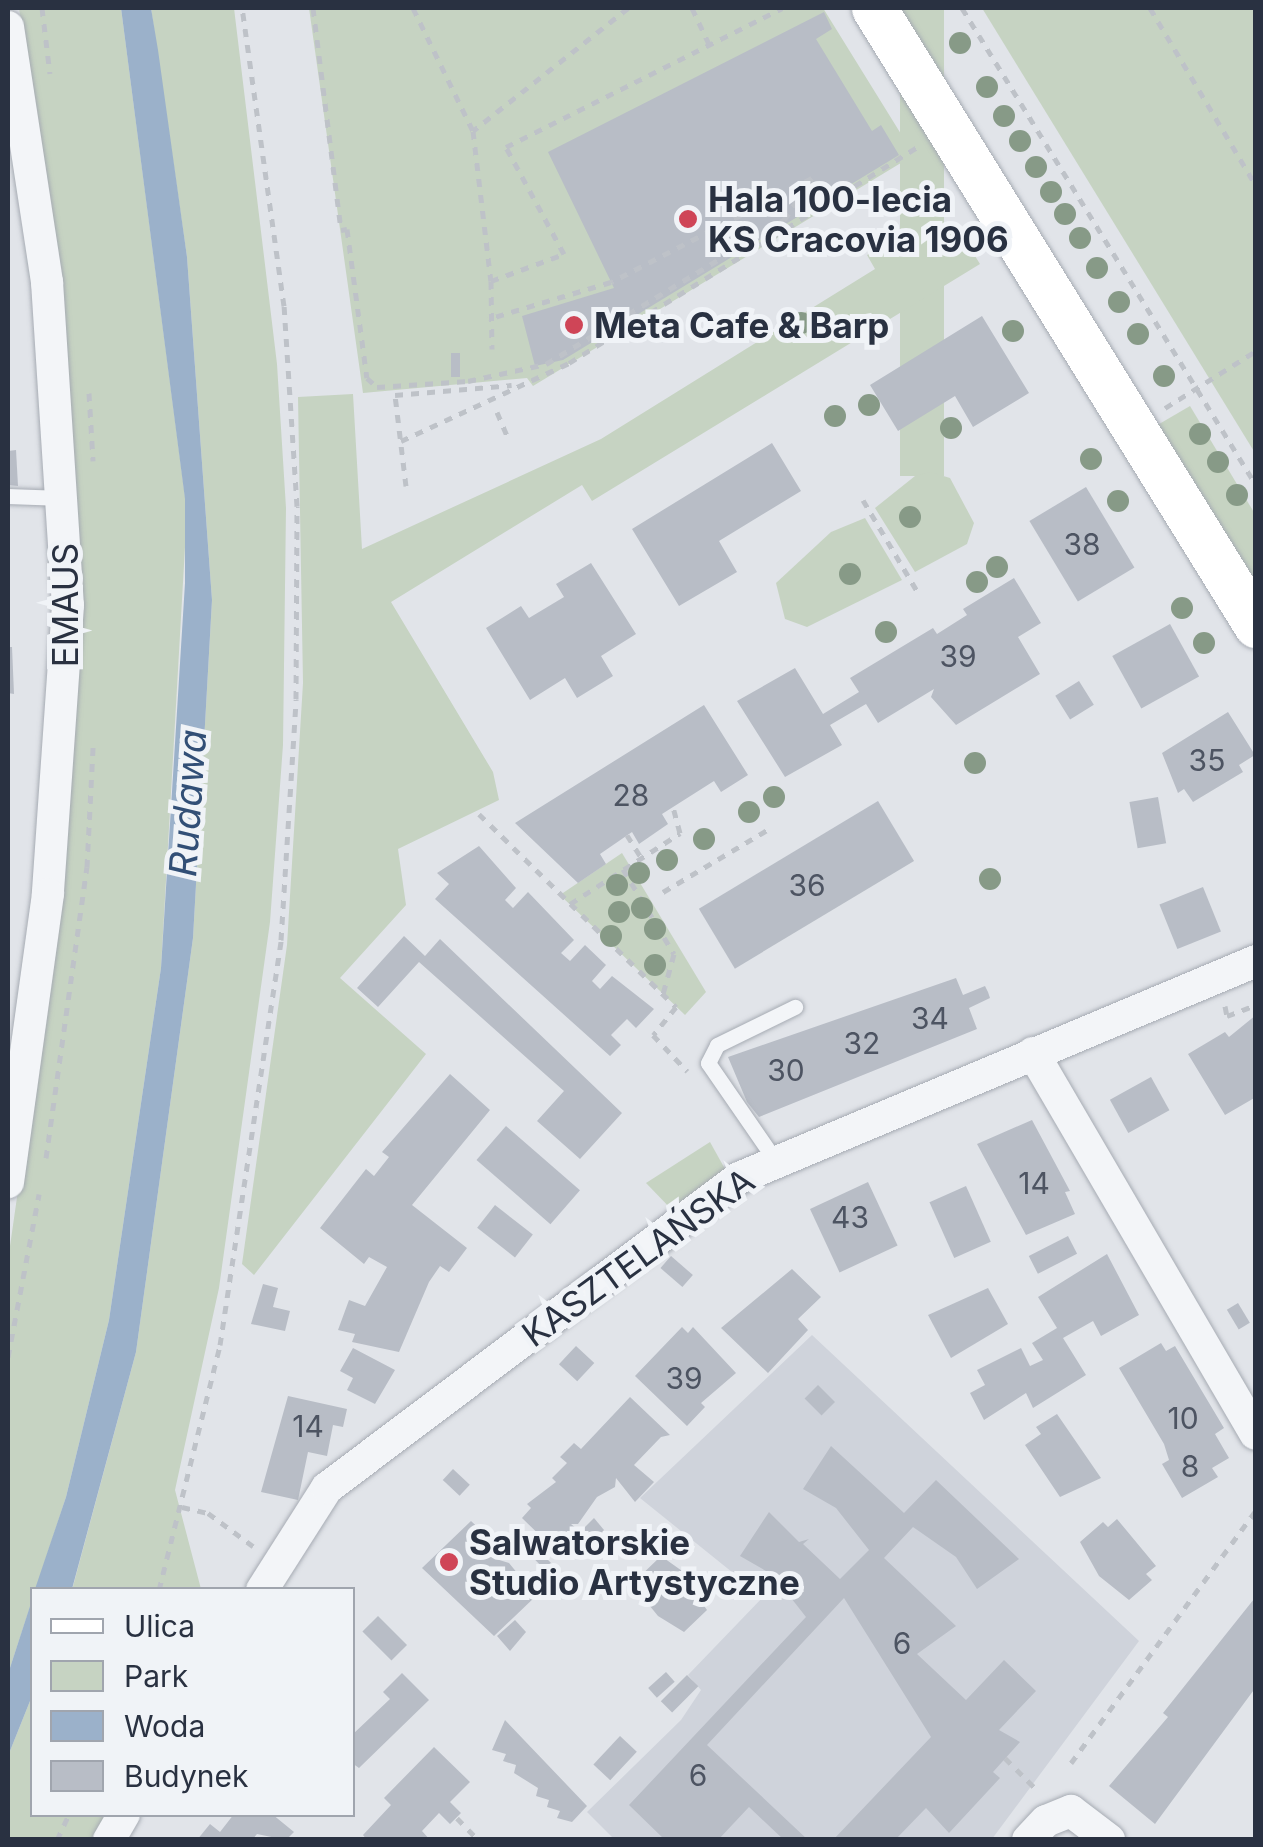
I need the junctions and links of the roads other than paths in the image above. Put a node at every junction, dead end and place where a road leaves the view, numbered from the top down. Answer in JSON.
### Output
{"nodes":[{"id":1,"x":874,"y":8,"type":"edge"},
{"id":2,"x":8,"y":27,"type":"edge"},
{"id":3,"x":8,"y":496,"type":"edge"},
{"id":4,"x":62,"y":498,"type":"junction"},
{"id":5,"x":1256,"y":625,"type":"edge"},
{"id":6,"x":1256,"y":962,"type":"edge"},
{"id":7,"x":795,"y":1008,"type":"dead end"},
{"id":8,"x":1034,"y":1053,"type":"junction"},
{"id":9,"x":775,"y":1160,"type":"junction"},
{"id":10,"x":8,"y":1182,"type":"edge"},
{"id":11,"x":1256,"y":1434,"type":"edge"},
{"id":12,"x":264,"y":1587,"type":"edge"},
{"id":13,"x":122,"y":1817,"type":"edge"},
{"id":14,"x":109,"y":1840,"type":"edge"},
{"id":15,"x":1028,"y":1840,"type":"edge"},
{"id":16,"x":1109,"y":1840,"type":"edge"}],
"edges":[{"from":1,"to":5,"type":"street"},
{"from":2,"to":4,"type":"street","name":"EMAUS"},
{"from":3,"to":4,"type":"lane"},
{"from":4,"to":10,"type":"street","name":"EMAUS"},
{"from":6,"to":8,"type":"street","name":"KASZTELAŃSKA"},
{"from":7,"to":9,"type":"lane"},
{"from":8,"to":9,"type":"street","name":"KASZTELAŃSKA"},
{"from":8,"to":11,"type":"street"},
{"from":9,"to":12,"type":"street","name":"KASZTELAŃSKA"},
{"from":13,"to":14,"type":"street"},
{"from":15,"to":16,"type":"street"}]}
